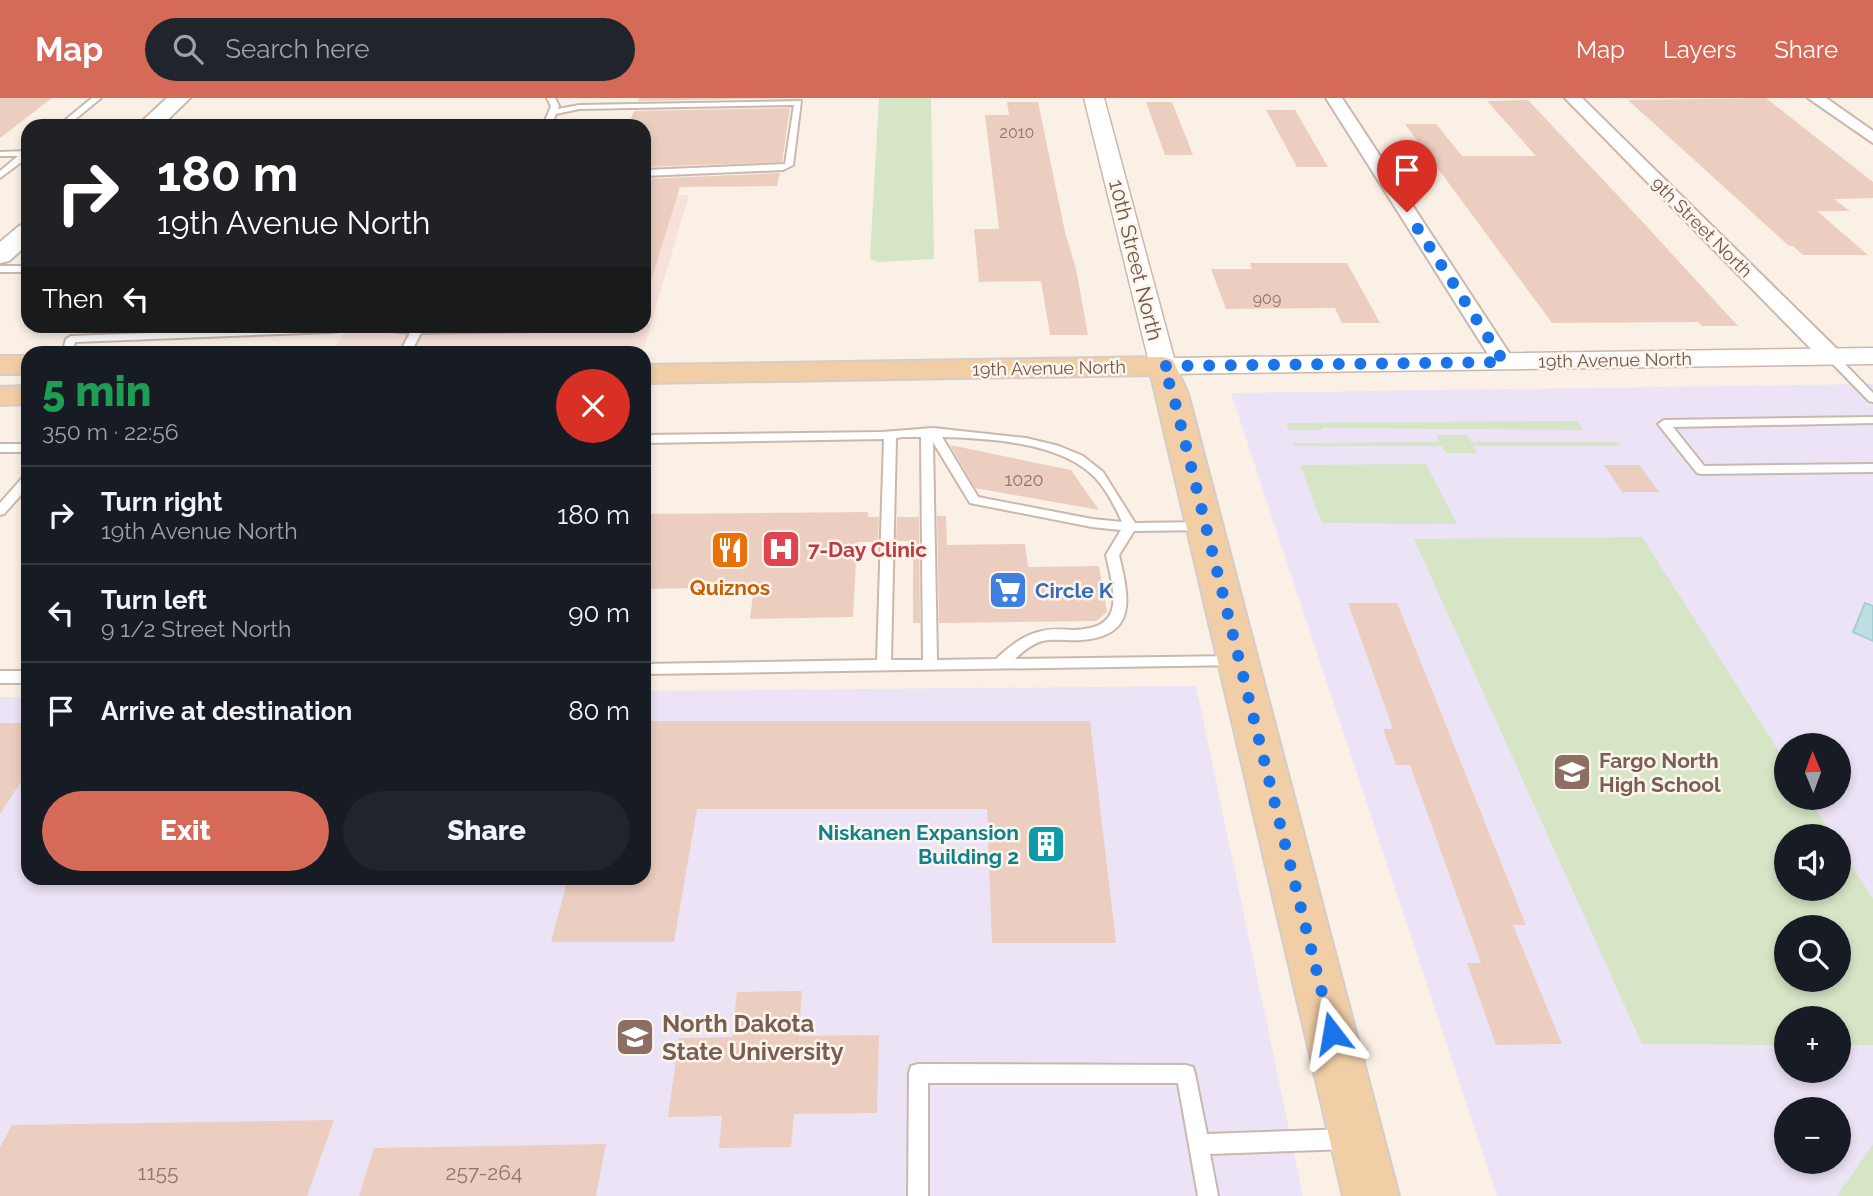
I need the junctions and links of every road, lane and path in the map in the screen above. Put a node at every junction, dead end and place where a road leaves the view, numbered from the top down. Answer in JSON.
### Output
{"nodes":[{"id":1,"x":97,"y":98,"type":"edge"},
{"id":2,"x":180,"y":98,"type":"edge"},
{"id":3,"x":551,"y":98,"type":"edge"},
{"id":4,"x":1094,"y":98,"type":"edge"},
{"id":5,"x":1334,"y":98,"type":"edge"},
{"id":6,"x":1573,"y":98,"type":"edge"},
{"id":7,"x":1816,"y":98,"type":"edge"},
{"id":8,"x":799,"y":100,"type":"edge"},
{"id":9,"x":554,"y":111,"type":"junction"},
{"id":10,"x":71,"y":119,"type":"edge"},
{"id":11,"x":156,"y":119,"type":"edge"},
{"id":12,"x":550,"y":119,"type":"edge"},
{"id":13,"x":1873,"y":138,"type":"edge"},
{"id":14,"x":0,"y":154,"type":"edge"},
{"id":15,"x":21,"y":154,"type":"edge"},
{"id":16,"x":21,"y":159,"type":"edge"},
{"id":17,"x":651,"y":173,"type":"edge"},
{"id":18,"x":0,"y":175,"type":"edge"},
{"id":19,"x":21,"y":237,"type":"edge"},
{"id":20,"x":0,"y":255,"type":"edge"},
{"id":21,"x":21,"y":269,"type":"edge"},
{"id":22,"x":0,"y":270,"type":"edge"},
{"id":23,"x":195,"y":333,"type":"edge"},
{"id":24,"x":69,"y":346,"type":"edge"},
{"id":25,"x":1831,"y":356,"type":"junction"},
{"id":26,"x":1873,"y":356,"type":"edge"},
{"id":27,"x":1504,"y":362,"type":"junction"},
{"id":28,"x":0,"y":365,"type":"edge"},
{"id":29,"x":21,"y":365,"type":"edge"},
{"id":30,"x":1163,"y":366,"type":"junction"},
{"id":31,"x":651,"y":373,"type":"edge"},
{"id":32,"x":21,"y":395,"type":"edge"},
{"id":33,"x":0,"y":396,"type":"edge"},
{"id":34,"x":1873,"y":399,"type":"edge"},
{"id":35,"x":1873,"y":421,"type":"edge"},
{"id":36,"x":930,"y":432,"type":"junction"},
{"id":37,"x":890,"y":434,"type":"junction"},
{"id":38,"x":651,"y":439,"type":"edge"},
{"id":39,"x":0,"y":448,"type":"edge"},
{"id":40,"x":21,"y":448,"type":"edge"},
{"id":41,"x":1873,"y":468,"type":"edge"},
{"id":42,"x":21,"y":487,"type":"edge"},
{"id":43,"x":0,"y":511,"type":"edge"},
{"id":44,"x":1206,"y":526,"type":"junction"},
{"id":45,"x":1130,"y":527,"type":"junction"},
{"id":46,"x":1240,"y":661,"type":"junction"},
{"id":47,"x":1000,"y":664,"type":"junction"},
{"id":48,"x":884,"y":665,"type":"junction"},
{"id":49,"x":930,"y":665,"type":"junction"},
{"id":50,"x":651,"y":668,"type":"edge"},
{"id":51,"x":0,"y":677,"type":"edge"},
{"id":52,"x":21,"y":677,"type":"edge"},
{"id":53,"x":1358,"y":1139,"type":"junction"},
{"id":54,"x":1200,"y":1144,"type":"junction"},
{"id":55,"x":918,"y":1196,"type":"edge"},
{"id":56,"x":1208,"y":1196,"type":"edge"},
{"id":57,"x":1371,"y":1196,"type":"edge"}],
"edges":[{"from":1,"to":10,"type":"lane"},
{"from":2,"to":11,"type":"main road"},
{"from":3,"to":9,"type":"lane"},
{"from":4,"to":30,"type":"street","name":"10th Street North"},
{"from":5,"to":27,"type":"street"},
{"from":6,"to":25,"type":"street","name":"9th Street North"},
{"from":7,"to":13,"type":"street"},
{"from":8,"to":9,"type":"lane"},
{"from":8,"to":17,"type":"lane"},
{"from":9,"to":12,"type":"lane"},
{"from":14,"to":15,"type":"lane"},
{"from":16,"to":18,"type":"lane"},
{"from":19,"to":20,"type":"main road"},
{"from":21,"to":22,"type":"lane"},
{"from":23,"to":24,"type":"lane"},
{"from":25,"to":26,"type":"street","name":"19th Avenue North"},
{"from":25,"to":27,"type":"street","name":"19th Avenue North"},
{"from":25,"to":34,"type":"lane"},
{"from":27,"to":30,"type":"street","name":"19th Avenue North"},
{"from":28,"to":29,"type":"main road"},
{"from":30,"to":31,"type":"main road","name":"19th Avenue North"},
{"from":30,"to":44,"type":"main road","name":"10th Street North"},
{"from":32,"to":33,"type":"main road"},
{"from":35,"to":41,"type":"lane"},
{"from":36,"to":37,"type":"lane"},
{"from":36,"to":45,"type":"lane"},
{"from":36,"to":45,"type":"lane"},
{"from":36,"to":49,"type":"lane"},
{"from":37,"to":38,"type":"lane"},
{"from":37,"to":48,"type":"lane"},
{"from":39,"to":40,"type":"lane"},
{"from":42,"to":43,"type":"lane"},
{"from":44,"to":45,"type":"lane"},
{"from":44,"to":46,"type":"main road","name":"10th Street North"},
{"from":45,"to":47,"type":"lane"},
{"from":46,"to":47,"type":"lane"},
{"from":46,"to":53,"type":"main road","name":"10th Street North"},
{"from":47,"to":49,"type":"lane"},
{"from":48,"to":49,"type":"lane"},
{"from":48,"to":50,"type":"lane"},
{"from":51,"to":52,"type":"lane"},
{"from":53,"to":54,"type":"lane"},
{"from":53,"to":57,"type":"main road","name":"10th Street North"},
{"from":54,"to":55,"type":"lane"},
{"from":54,"to":56,"type":"lane"}]}
